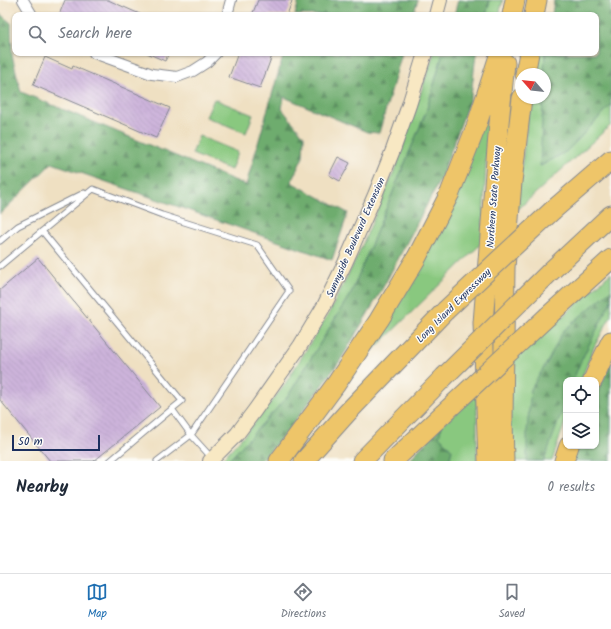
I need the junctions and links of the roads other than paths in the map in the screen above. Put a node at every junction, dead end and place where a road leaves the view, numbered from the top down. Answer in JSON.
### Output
{"nodes":[{"id":1,"x":22,"y":0,"type":"edge"},
{"id":2,"x":231,"y":0,"type":"edge"},
{"id":3,"x":440,"y":0,"type":"edge"},
{"id":4,"x":515,"y":0,"type":"edge"},
{"id":5,"x":537,"y":0,"type":"edge"},
{"id":6,"x":30,"y":12,"type":"edge"},
{"id":7,"x":228,"y":12,"type":"edge"},
{"id":8,"x":437,"y":12,"type":"edge"},
{"id":9,"x":513,"y":12,"type":"edge"},
{"id":10,"x":535,"y":12,"type":"edge"},
{"id":11,"x":102,"y":56,"type":"edge"},
{"id":12,"x":213,"y":56,"type":"edge"},
{"id":13,"x":424,"y":56,"type":"edge"},
{"id":14,"x":499,"y":56,"type":"edge"},
{"id":15,"x":507,"y":56,"type":"edge"},
{"id":16,"x":528,"y":56,"type":"edge"},
{"id":17,"x":526,"y":68,"type":"edge"},
{"id":18,"x":521,"y":104,"type":"edge"},
{"id":19,"x":611,"y":160,"type":"edge"},
{"id":20,"x":93,"y":189,"type":"junction"},
{"id":21,"x":611,"y":215,"type":"edge"},
{"id":22,"x":42,"y":231,"type":"junction"},
{"id":23,"x":0,"y":241,"type":"edge"},
{"id":24,"x":611,"y":259,"type":"edge"},
{"id":25,"x":0,"y":266,"type":"edge"},
{"id":26,"x":611,"y":341,"type":"edge"},
{"id":27,"x":594,"y":377,"type":"edge"},
{"id":28,"x":172,"y":409,"type":"junction"},
{"id":29,"x":191,"y":435,"type":"junction"},
{"id":30,"x":568,"y":449,"type":"edge"},
{"id":31,"x":211,"y":460,"type":"edge"},
{"id":32,"x":110,"y":461,"type":"edge"},
{"id":33,"x":157,"y":461,"type":"edge"},
{"id":34,"x":279,"y":461,"type":"edge"},
{"id":35,"x":304,"y":461,"type":"edge"},
{"id":36,"x":362,"y":461,"type":"edge"},
{"id":37,"x":393,"y":461,"type":"edge"},
{"id":38,"x":488,"y":461,"type":"edge"},
{"id":39,"x":504,"y":461,"type":"edge"},
{"id":40,"x":564,"y":461,"type":"edge"}],
"edges":[{"from":1,"to":6,"type":"street"},
{"from":2,"to":7,"type":"street"},
{"from":3,"to":8,"type":"main road"},
{"from":4,"to":9,"type":"highway"},
{"from":5,"to":10,"type":"highway"},
{"from":11,"to":12,"type":"street"},
{"from":13,"to":31,"type":"main road","name":"Sunnyside Boulevard Extension"},
{"from":14,"to":34,"type":"highway"},
{"from":15,"to":38,"type":"highway","name":"Northern State Parkway"},
{"from":16,"to":17,"type":"highway"},
{"from":18,"to":39,"type":"highway","name":"Northern State Parkway"},
{"from":19,"to":35,"type":"highway","name":"Long Island Expressway","bridge":true},
{"from":20,"to":22,"type":"lane"},
{"from":20,"to":23,"type":"lane"},
{"from":20,"to":29,"type":"lane"},
{"from":21,"to":36,"type":"highway","bridge":true},
{"from":22,"to":25,"type":"lane"},
{"from":22,"to":28,"type":"lane"},
{"from":24,"to":37,"type":"highway","bridge":true},
{"from":26,"to":27,"type":"highway"},
{"from":28,"to":29,"type":"lane"},
{"from":28,"to":32,"type":"lane"},
{"from":29,"to":31,"type":"lane"},
{"from":29,"to":33,"type":"lane"},
{"from":30,"to":40,"type":"highway"}]}
